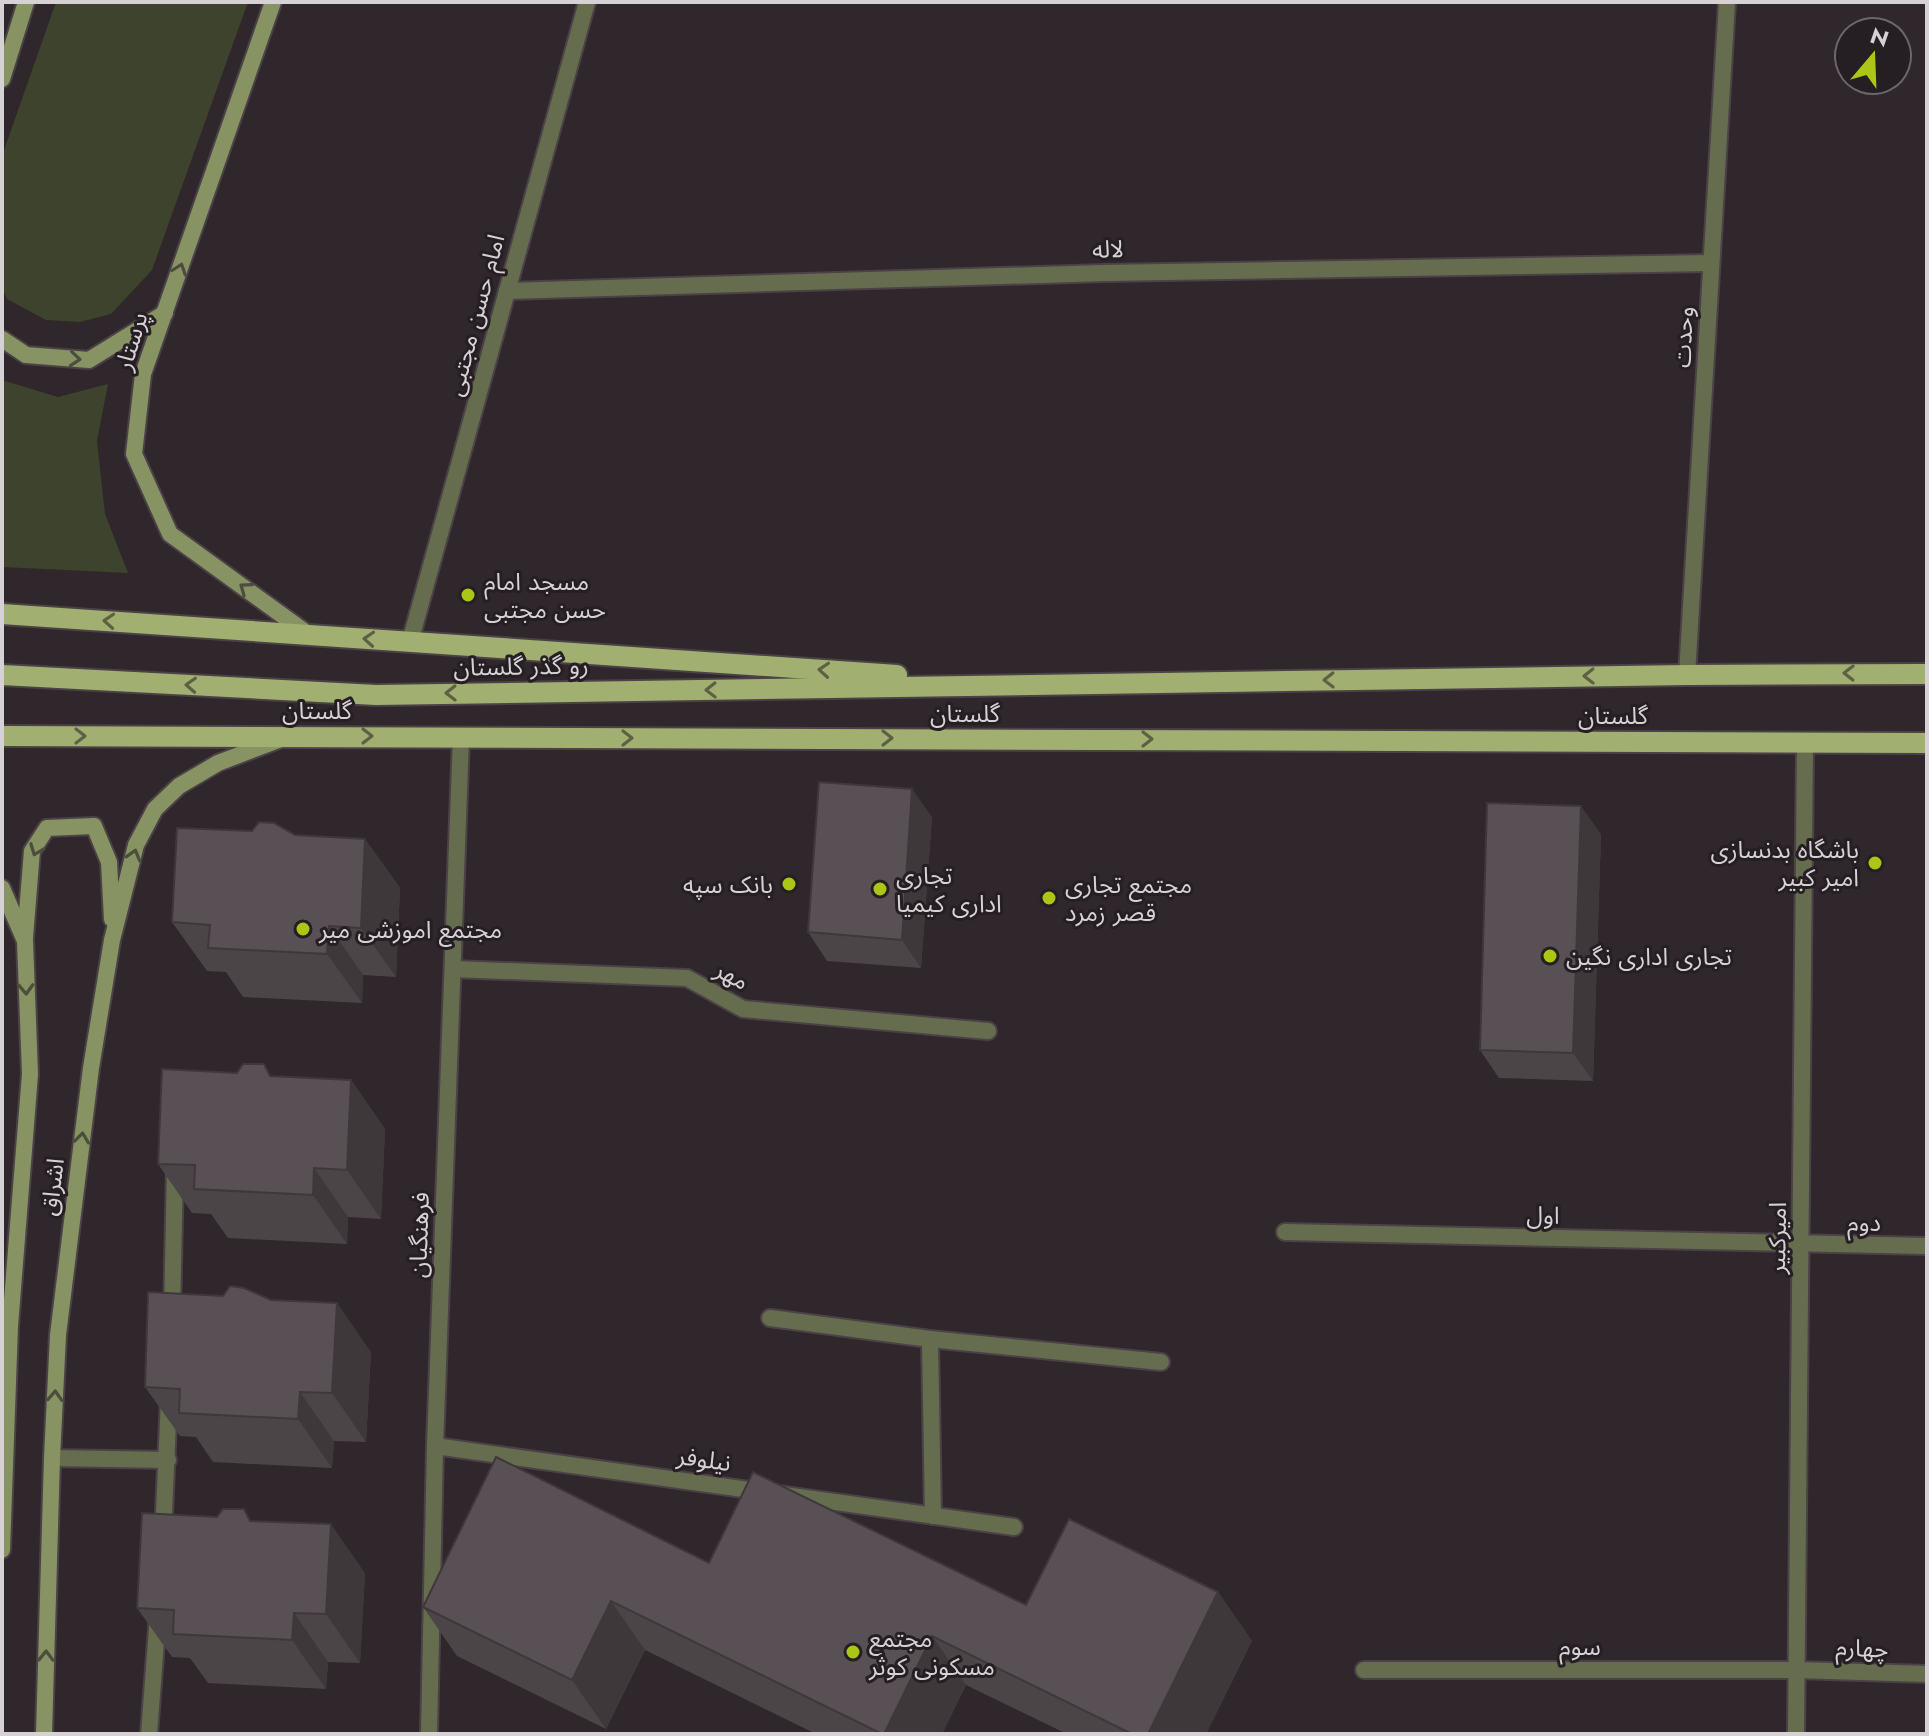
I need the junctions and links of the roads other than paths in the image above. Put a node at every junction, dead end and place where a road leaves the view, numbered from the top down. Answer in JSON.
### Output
{"nodes":[{"id":1,"x":26,"y":2,"type":"edge"},
{"id":2,"x":273,"y":2,"type":"edge"},
{"id":3,"x":587,"y":2,"type":"edge"},
{"id":4,"x":1727,"y":2,"type":"edge"},
{"id":5,"x":2,"y":79,"type":"edge"},
{"id":6,"x":1711,"y":263,"type":"junction"},
{"id":7,"x":507,"y":291,"type":"junction"},
{"id":8,"x":165,"y":313,"type":"junction"},
{"id":9,"x":2,"y":339,"type":"edge"},
{"id":10,"x":2,"y":614,"type":"edge"},
{"id":11,"x":308,"y":634,"type":"junction"},
{"id":12,"x":410,"y":642,"type":"junction"},
{"id":13,"x":1927,"y":674,"type":"edge"},
{"id":14,"x":2,"y":675,"type":"edge"},
{"id":15,"x":1687,"y":675,"type":"junction"},
{"id":16,"x":1041,"y":685,"type":"junction"},
{"id":17,"x":2,"y":736,"type":"edge"},
{"id":18,"x":289,"y":736,"type":"junction"},
{"id":19,"x":461,"y":737,"type":"junction"},
{"id":20,"x":1805,"y":742,"type":"junction"},
{"id":21,"x":1927,"y":743,"type":"edge"},
{"id":22,"x":2,"y":888,"type":"edge"},
{"id":23,"x":112,"y":940,"type":"junction"},
{"id":24,"x":25,"y":941,"type":"junction"},
{"id":25,"x":453,"y":969,"type":"junction"},
{"id":26,"x":988,"y":1031,"type":"dead end"},
{"id":27,"x":176,"y":1145,"type":"edge"},
{"id":28,"x":1285,"y":1232,"type":"dead end"},
{"id":29,"x":1801,"y":1245,"type":"junction"},
{"id":30,"x":1927,"y":1246,"type":"edge"},
{"id":31,"x":770,"y":1318,"type":"dead end"},
{"id":32,"x":6,"y":1324,"type":"edge"},
{"id":33,"x":171,"y":1334,"type":"edge"},
{"id":34,"x":930,"y":1339,"type":"junction"},
{"id":35,"x":1161,"y":1362,"type":"dead end"},
{"id":36,"x":170,"y":1381,"type":"edge"},
{"id":37,"x":435,"y":1446,"type":"junction"},
{"id":38,"x":52,"y":1458,"type":"junction"},
{"id":39,"x":168,"y":1460,"type":"junction"},
{"id":40,"x":933,"y":1516,"type":"junction"},
{"id":41,"x":1014,"y":1527,"type":"dead end"},
{"id":42,"x":2,"y":1550,"type":"edge"},
{"id":43,"x":162,"y":1551,"type":"edge"},
{"id":44,"x":159,"y":1597,"type":"edge"},
{"id":45,"x":1364,"y":1670,"type":"dead end"},
{"id":46,"x":1797,"y":1670,"type":"junction"},
{"id":47,"x":1927,"y":1674,"type":"edge"},
{"id":48,"x":44,"y":1734,"type":"edge"},
{"id":49,"x":149,"y":1734,"type":"edge"},
{"id":50,"x":429,"y":1734,"type":"edge"},
{"id":51,"x":1796,"y":1734,"type":"edge"}],
"edges":[{"from":1,"to":5,"type":"main road"},
{"from":8,"to":2,"type":"main road","name":"پرستار","one_way":true},
{"from":3,"to":7,"type":"street","name":"امام حسن مجتبی"},
{"from":4,"to":6,"type":"street","name":"وحدت"},
{"from":6,"to":7,"type":"street","name":"لاله"},
{"from":6,"to":15,"type":"street","name":"وحدت"},
{"from":7,"to":12,"type":"street","name":"امام حسن مجتبی"},
{"from":9,"to":8,"type":"main road","one_way":true},
{"from":11,"to":8,"type":"main road","name":"پرستار","one_way":true},
{"from":11,"to":10,"type":"main road","one_way":true},
{"from":12,"to":11,"type":"main road","one_way":true},
{"from":16,"to":12,"type":"main road","one_way":true},
{"from":13,"to":15,"type":"main road","name":"گلستان","one_way":true},
{"from":16,"to":14,"type":"main road","name":"رو گذر گلستان","one_way":true},
{"from":15,"to":16,"type":"main road","name":"گلستان","one_way":true},
{"from":17,"to":18,"type":"main road","name":"گلستان","one_way":true},
{"from":18,"to":19,"type":"main road","name":"گلستان","one_way":true},
{"from":23,"to":18,"type":"main road","name":"اشراق","one_way":true},
{"from":19,"to":20,"type":"main road","name":"گلستان","one_way":true},
{"from":19,"to":25,"type":"street","name":"فرهنگیان"},
{"from":20,"to":21,"type":"main road","name":"گلستان"},
{"from":20,"to":29,"type":"street","name":"امیرکبیر"},
{"from":22,"to":24,"type":"main road","name":"اشراق"},
{"from":23,"to":24,"type":"main road","one_way":true},
{"from":38,"to":23,"type":"main road","name":"اشراق","one_way":true},
{"from":24,"to":32,"type":"main road","name":"اشراق","one_way":true},
{"from":25,"to":26,"type":"street","name":"مهر"},
{"from":25,"to":37,"type":"street","name":"فرهنگیان"},
{"from":27,"to":33,"type":"street"},
{"from":28,"to":29,"type":"street","name":"اول"},
{"from":29,"to":30,"type":"street","name":"دوم"},
{"from":29,"to":46,"type":"street","name":"امیرکبیر"},
{"from":31,"to":34,"type":"street"},
{"from":32,"to":42,"type":"main road","name":"اشراق"},
{"from":34,"to":35,"type":"street"},
{"from":34,"to":40,"type":"street"},
{"from":36,"to":39,"type":"street"},
{"from":37,"to":40,"type":"street","name":"نیلوفر"},
{"from":37,"to":50,"type":"street","name":"فرهنگیان"},
{"from":38,"to":39,"type":"street"},
{"from":48,"to":38,"type":"main road","name":"اشراق","one_way":true},
{"from":39,"to":43,"type":"street"},
{"from":40,"to":41,"type":"street","name":"نیلوفر"},
{"from":44,"to":49,"type":"street"},
{"from":45,"to":46,"type":"street","name":"سوم"},
{"from":46,"to":47,"type":"street","name":"چهارم"},
{"from":46,"to":51,"type":"street","name":"امیرکبیر"}]}
